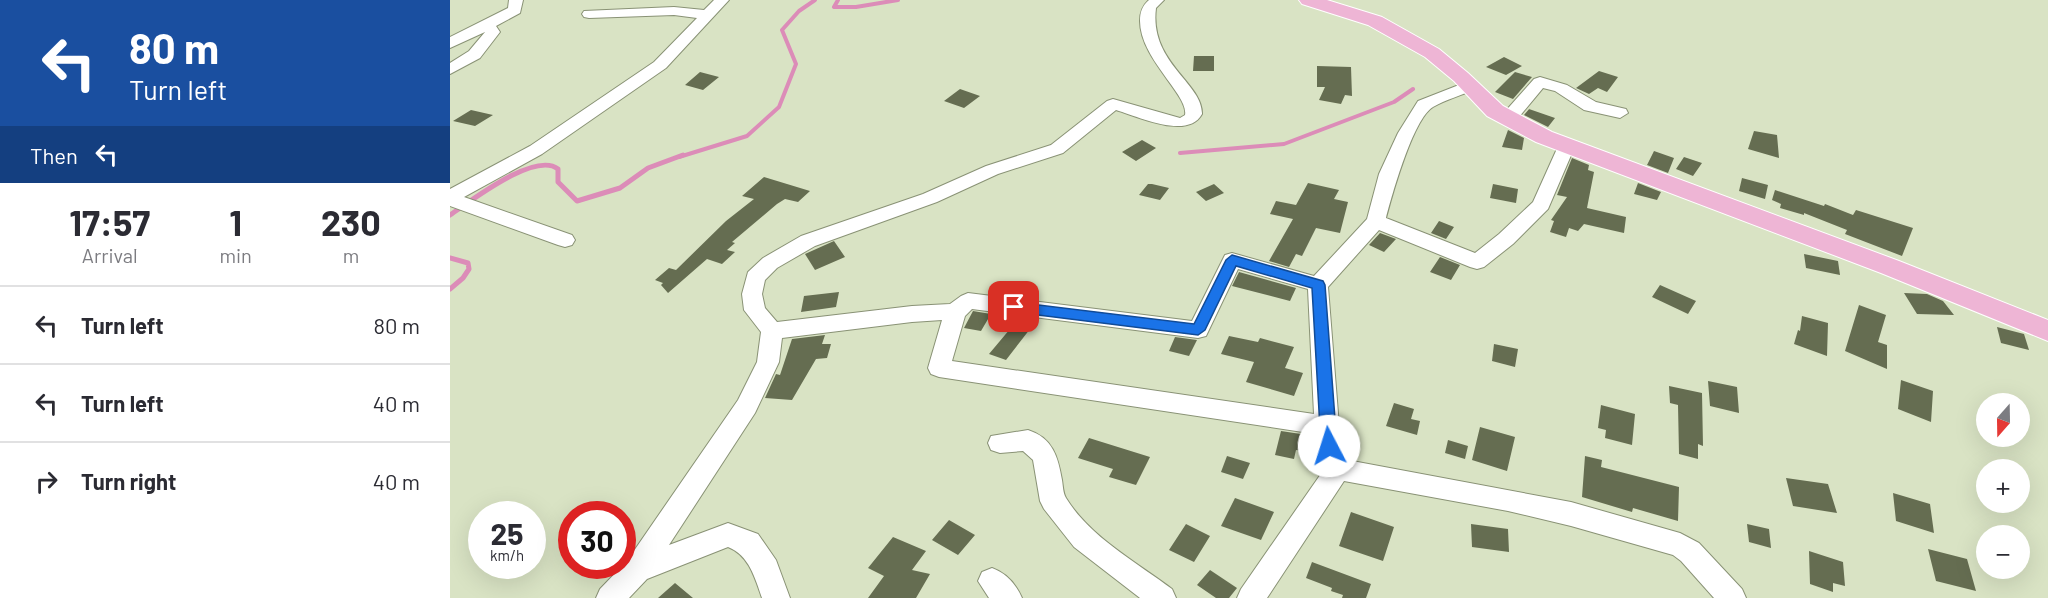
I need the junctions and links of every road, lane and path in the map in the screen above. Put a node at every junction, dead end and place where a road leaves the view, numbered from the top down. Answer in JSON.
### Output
{"nodes":[{"id":1,"x":516,"y":0,"type":"edge"},
{"id":2,"x":722,"y":0,"type":"edge"},
{"id":3,"x":1157,"y":0,"type":"edge"},
{"id":4,"x":1308,"y":0,"type":"edge"},
{"id":5,"x":589,"y":14,"type":"dead end"},
{"id":6,"x":708,"y":15,"type":"junction"},
{"id":7,"x":488,"y":25,"type":"junction"},
{"id":8,"x":450,"y":43,"type":"edge"},
{"id":9,"x":450,"y":69,"type":"edge"},
{"id":10,"x":1470,"y":86,"type":"junction"},
{"id":11,"x":1620,"y":113,"type":"dead end"},
{"id":12,"x":1508,"y":119,"type":"junction"},
{"id":13,"x":1566,"y":146,"type":"junction"},
{"id":14,"x":452,"y":200,"type":"edge"},
{"id":15,"x":1376,"y":221,"type":"junction"},
{"id":16,"x":565,"y":240,"type":"dead end"},
{"id":17,"x":1318,"y":285,"type":"junction"},
{"id":18,"x":955,"y":312,"type":"junction"},
{"id":19,"x":771,"y":332,"type":"junction"},
{"id":20,"x":2048,"y":332,"type":"edge"},
{"id":21,"x":1327,"y":426,"type":"junction"},
{"id":22,"x":999,"y":443,"type":"dead end"},
{"id":23,"x":1338,"y":469,"type":"junction"},
{"id":24,"x":637,"y":570,"type":"junction"},
{"id":25,"x":609,"y":598,"type":"edge"},
{"id":26,"x":776,"y":598,"type":"edge"},
{"id":27,"x":1162,"y":598,"type":"edge"},
{"id":28,"x":1251,"y":598,"type":"edge"},
{"id":29,"x":1732,"y":598,"type":"edge"}],
"edges":[{"from":1,"to":7,"type":"street"},
{"from":2,"to":6,"type":"street"},
{"from":3,"to":19,"type":"street"},
{"from":4,"to":10,"type":"main road"},
{"from":5,"to":6,"type":"street"},
{"from":6,"to":14,"type":"street"},
{"from":7,"to":8,"type":"street"},
{"from":7,"to":9,"type":"street"},
{"from":10,"to":12,"type":"main road"},
{"from":10,"to":15,"type":"street"},
{"from":11,"to":12,"type":"street"},
{"from":12,"to":13,"type":"main road"},
{"from":13,"to":15,"type":"street"},
{"from":13,"to":20,"type":"main road"},
{"from":14,"to":16,"type":"street"},
{"from":15,"to":17,"type":"street"},
{"from":17,"to":18,"type":"street"},
{"from":17,"to":21,"type":"street"},
{"from":18,"to":19,"type":"street"},
{"from":18,"to":21,"type":"street"},
{"from":19,"to":24,"type":"street"},
{"from":21,"to":23,"type":"street"},
{"from":22,"to":27,"type":"street"},
{"from":23,"to":28,"type":"street"},
{"from":23,"to":29,"type":"street"},
{"from":24,"to":25,"type":"street"},
{"from":24,"to":26,"type":"street"}]}
